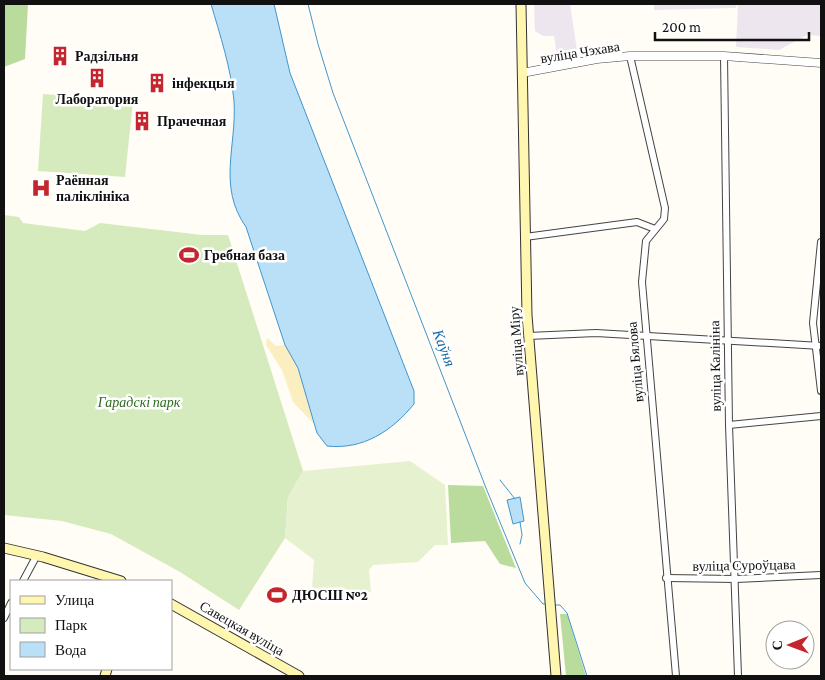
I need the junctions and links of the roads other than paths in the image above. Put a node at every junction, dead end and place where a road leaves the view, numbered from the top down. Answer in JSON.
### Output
{"nodes":[{"id":1,"x":521,"y":4,"type":"edge"},
{"id":2,"x":630,"y":56,"type":"junction"},
{"id":3,"x":724,"y":56,"type":"junction"},
{"id":4,"x":821,"y":63,"type":"edge"},
{"id":5,"x":522,"y":73,"type":"junction"},
{"id":6,"x":655,"y":228,"type":"junction"},
{"id":7,"x":525,"y":237,"type":"junction"},
{"id":8,"x":821,"y":242,"type":"edge"},
{"id":9,"x":528,"y":336,"type":"junction"},
{"id":10,"x":645,"y":336,"type":"junction"},
{"id":11,"x":727,"y":339,"type":"junction"},
{"id":12,"x":819,"y":346,"type":"edge"},
{"id":13,"x":821,"y":390,"type":"edge"},
{"id":14,"x":821,"y":416,"type":"edge"},
{"id":15,"x":729,"y":425,"type":"junction"},
{"id":16,"x":4,"y":548,"type":"edge"},
{"id":17,"x":37,"y":555,"type":"junction"},
{"id":18,"x":821,"y":575,"type":"edge"},
{"id":19,"x":666,"y":578,"type":"junction"},
{"id":20,"x":736,"y":578,"type":"junction"},
{"id":21,"x":24,"y":580,"type":"edge"},
{"id":22,"x":118,"y":580,"type":"edge"},
{"id":23,"x":10,"y":605,"type":"edge"},
{"id":24,"x":172,"y":605,"type":"edge"},
{"id":25,"x":4,"y":618,"type":"edge"},
{"id":26,"x":298,"y":676,"type":"edge"},
{"id":27,"x":556,"y":676,"type":"edge"},
{"id":28,"x":676,"y":676,"type":"edge"},
{"id":29,"x":738,"y":676,"type":"edge"}],
"edges":[{"from":1,"to":5,"type":"main road","name":"вуліца Міру"},
{"from":2,"to":3,"type":"street","name":"вуліца Чэхава"},
{"from":2,"to":5,"type":"street","name":"вуліца Чэхава"},
{"from":2,"to":6,"type":"street","name":"вуліца Бялова"},
{"from":3,"to":4,"type":"street","name":"вуліца Чэхава"},
{"from":3,"to":11,"type":"street","name":"вуліца Калініна"},
{"from":5,"to":7,"type":"main road","name":"вуліца Міру"},
{"from":6,"to":7,"type":"street"},
{"from":6,"to":10,"type":"street","name":"вуліца Бялова"},
{"from":7,"to":9,"type":"main road","name":"вуліца Міру"},
{"from":8,"to":12,"type":"street"},
{"from":9,"to":10,"type":"street"},
{"from":9,"to":27,"type":"main road","name":"вуліца Міру"},
{"from":10,"to":11,"type":"street"},
{"from":10,"to":19,"type":"street","name":"вуліца Бялова"},
{"from":11,"to":12,"type":"street"},
{"from":11,"to":15,"type":"street","name":"вуліца Калініна"},
{"from":12,"to":13,"type":"street"},
{"from":14,"to":15,"type":"street"},
{"from":15,"to":20,"type":"street","name":"вуліца Калініна"},
{"from":16,"to":17,"type":"main road"},
{"from":17,"to":21,"type":"street"},
{"from":17,"to":22,"type":"main road"},
{"from":18,"to":20,"type":"street","name":"вуліца Суроўцава"},
{"from":19,"to":20,"type":"street","name":"вуліца Суроўцава"},
{"from":19,"to":28,"type":"street","name":"вуліца Бялова"},
{"from":20,"to":29,"type":"street","name":"вуліца Калініна"},
{"from":23,"to":25,"type":"street"},
{"from":24,"to":26,"type":"main road","name":"Савецкая вуліца"}]}
